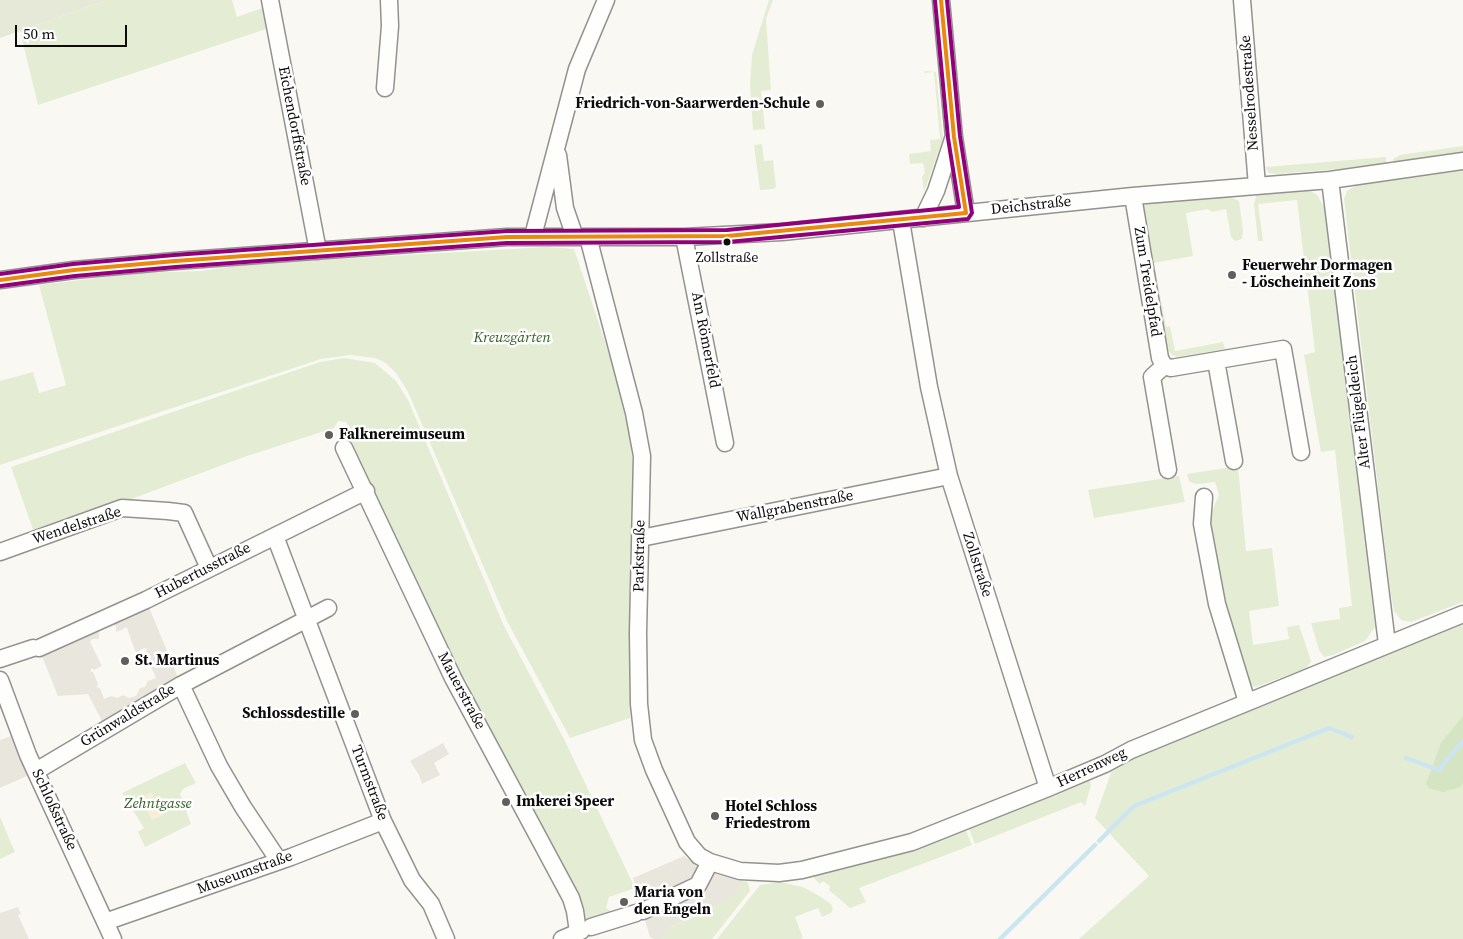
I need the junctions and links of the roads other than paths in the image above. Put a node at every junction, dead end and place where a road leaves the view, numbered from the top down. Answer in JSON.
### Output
{"nodes":[{"id":1,"x":270,"y":0,"type":"edge"},
{"id":2,"x":389,"y":0,"type":"edge"},
{"id":3,"x":606,"y":0,"type":"edge"},
{"id":4,"x":941,"y":0,"type":"edge"},
{"id":5,"x":1242,"y":0,"type":"edge"},
{"id":6,"x":385,"y":88,"type":"dead end"},
{"id":7,"x":954,"y":137,"type":"junction"},
{"id":8,"x":558,"y":143,"type":"junction"},
{"id":9,"x":1463,"y":162,"type":"edge"},
{"id":10,"x":1330,"y":180,"type":"junction"},
{"id":11,"x":1257,"y":186,"type":"junction"},
{"id":12,"x":1133,"y":196,"type":"junction"},
{"id":13,"x":966,"y":213,"type":"junction"},
{"id":14,"x":923,"y":218,"type":"junction"},
{"id":15,"x":901,"y":220,"type":"junction"},
{"id":16,"x":533,"y":236,"type":"junction"},
{"id":17,"x":581,"y":237,"type":"junction"},
{"id":18,"x":684,"y":237,"type":"junction"},
{"id":19,"x":318,"y":251,"type":"junction"},
{"id":20,"x":0,"y":280,"type":"edge"},
{"id":21,"x":1216,"y":360,"type":"junction"},
{"id":22,"x":1164,"y":366,"type":"junction"},
{"id":23,"x":725,"y":443,"type":"dead end"},
{"id":24,"x":344,"y":448,"type":"dead end"},
{"id":25,"x":1301,"y":452,"type":"dead end"},
{"id":26,"x":1234,"y":461,"type":"dead end"},
{"id":27,"x":1168,"y":470,"type":"dead end"},
{"id":28,"x":949,"y":476,"type":"junction"},
{"id":29,"x":366,"y":491,"type":"junction"},
{"id":30,"x":1204,"y":497,"type":"dead end"},
{"id":31,"x":275,"y":536,"type":"junction"},
{"id":32,"x":640,"y":538,"type":"junction"},
{"id":33,"x":0,"y":552,"type":"edge"},
{"id":34,"x":208,"y":568,"type":"junction"},
{"id":35,"x":328,"y":608,"type":"dead end"},
{"id":36,"x":1463,"y":614,"type":"edge"},
{"id":37,"x":308,"y":620,"type":"junction"},
{"id":38,"x":1387,"y":644,"type":"junction"},
{"id":39,"x":0,"y":659,"type":"edge"},
{"id":40,"x":0,"y":680,"type":"edge"},
{"id":41,"x":181,"y":685,"type":"junction"},
{"id":42,"x":1247,"y":702,"type":"junction"},
{"id":43,"x":36,"y":771,"type":"junction"},
{"id":44,"x":1048,"y":788,"type":"junction"},
{"id":45,"x":383,"y":822,"type":"junction"},
{"id":46,"x":279,"y":861,"type":"junction"},
{"id":47,"x":710,"y":862,"type":"junction"},
{"id":48,"x":105,"y":922,"type":"junction"},
{"id":49,"x":583,"y":930,"type":"junction"},
{"id":50,"x":113,"y":939,"type":"edge"},
{"id":51,"x":446,"y":939,"type":"edge"},
{"id":52,"x":562,"y":939,"type":"edge"}],
"edges":[{"from":1,"to":19,"type":"street","name":"Eichendorffstraße"},
{"from":2,"to":6,"type":"street"},
{"from":3,"to":8,"type":"street"},
{"from":4,"to":7,"type":"street"},
{"from":5,"to":11,"type":"street","name":"Nesselrodestraße"},
{"from":7,"to":13,"type":"street"},
{"from":7,"to":14,"type":"street"},
{"from":8,"to":16,"type":"street"},
{"from":8,"to":17,"type":"street","name":"Parkstraße"},
{"from":9,"to":10,"type":"street","name":"Deichstraße"},
{"from":10,"to":11,"type":"street","name":"Deichstraße"},
{"from":10,"to":38,"type":"street","name":"Alter Flügeldeich"},
{"from":11,"to":12,"type":"street","name":"Deichstraße"},
{"from":12,"to":13,"type":"street","name":"Deichstraße"},
{"from":12,"to":22,"type":"street","name":"Zum Treidelpfad"},
{"from":13,"to":14,"type":"street","name":"Deichstraße"},
{"from":14,"to":15,"type":"street","name":"Deichstraße"},
{"from":15,"to":18,"type":"street","name":"Deichstraße"},
{"from":15,"to":28,"type":"street","name":"Zollstraße"},
{"from":16,"to":17,"type":"street","name":"Deichstraße"},
{"from":16,"to":19,"type":"street","name":"Deichstraße"},
{"from":17,"to":18,"type":"street","name":"Deichstraße"},
{"from":17,"to":32,"type":"street","name":"Parkstraße"},
{"from":18,"to":23,"type":"street","name":"Am Römerfeld"},
{"from":19,"to":20,"type":"street","name":"Deichstraße"},
{"from":21,"to":22,"type":"street"},
{"from":21,"to":25,"type":"street"},
{"from":21,"to":26,"type":"street"},
{"from":22,"to":27,"type":"street"},
{"from":24,"to":29,"type":"street","name":"Mauerstraße"},
{"from":28,"to":32,"type":"street","name":"Wallgrabenstraße"},
{"from":28,"to":44,"type":"street","name":"Zollstraße"},
{"from":29,"to":31,"type":"street","name":"Hubertusstraße"},
{"from":29,"to":49,"type":"street","name":"Mauerstraße"},
{"from":30,"to":42,"type":"street"},
{"from":31,"to":34,"type":"street","name":"Hubertusstraße"},
{"from":31,"to":37,"type":"street","name":"Turmstraße"},
{"from":32,"to":47,"type":"street","name":"Parkstraße"},
{"from":33,"to":34,"type":"street","name":"Wendelstraße"},
{"from":34,"to":39,"type":"street","name":"Hubertusstraße"},
{"from":35,"to":37,"type":"street","name":"Grünwaldstraße"},
{"from":36,"to":38,"type":"street","name":"Herrenweg"},
{"from":37,"to":41,"type":"street","name":"Grünwaldstraße"},
{"from":37,"to":45,"type":"street","name":"Turmstraße"},
{"from":38,"to":42,"type":"street","name":"Herrenweg"},
{"from":40,"to":43,"type":"street","name":"Schloßstraße"},
{"from":41,"to":43,"type":"street","name":"Grünwaldstraße"},
{"from":41,"to":46,"type":"street"},
{"from":42,"to":44,"type":"street","name":"Herrenweg"},
{"from":43,"to":48,"type":"street","name":"Schloßstraße"},
{"from":44,"to":47,"type":"street","name":"Herrenweg"},
{"from":45,"to":46,"type":"street","name":"Museumstraße"},
{"from":45,"to":51,"type":"street","name":"Turmstraße"},
{"from":46,"to":48,"type":"street","name":"Museumstraße"},
{"from":47,"to":49,"type":"street"},
{"from":48,"to":50,"type":"street","name":"Schloßstraße"},
{"from":49,"to":52,"type":"street"}]}
